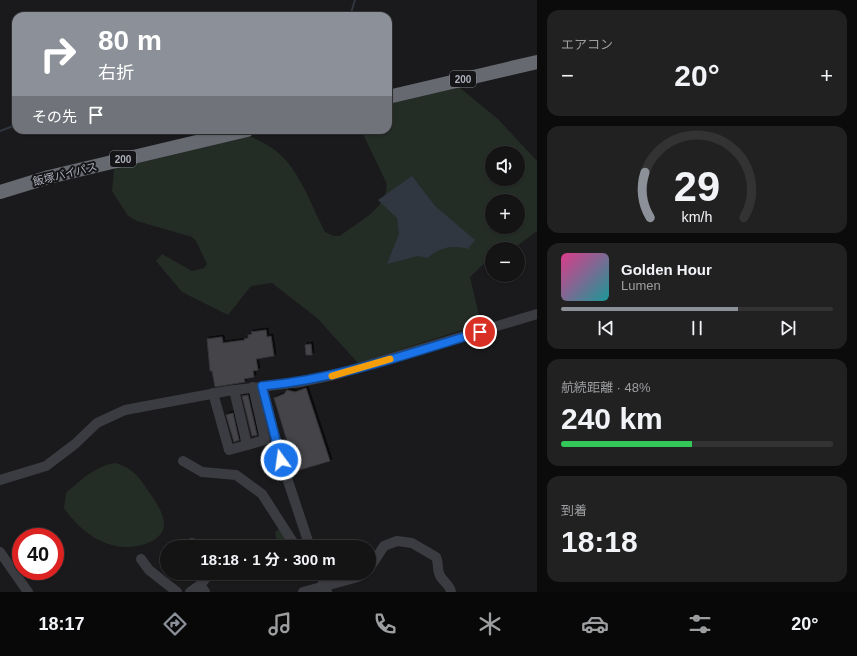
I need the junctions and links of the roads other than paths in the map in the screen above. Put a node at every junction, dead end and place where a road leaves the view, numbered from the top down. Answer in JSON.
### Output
{"nodes":[{"id":1,"x":537,"y":53,"type":"edge"},
{"id":2,"x":537,"y":62,"type":"edge"},
{"id":3,"x":392,"y":86,"type":"edge"},
{"id":4,"x":392,"y":96,"type":"edge"},
{"id":5,"x":193,"y":134,"type":"edge"},
{"id":6,"x":230,"y":134,"type":"edge"},
{"id":7,"x":0,"y":182,"type":"edge"},
{"id":8,"x":0,"y":192,"type":"edge"},
{"id":9,"x":537,"y":314,"type":"edge"},
{"id":10,"x":258,"y":387,"type":"junction"},
{"id":11,"x":234,"y":390,"type":"junction"},
{"id":12,"x":213,"y":393,"type":"junction"},
{"id":13,"x":247,"y":445,"type":"junction"},
{"id":14,"x":183,"y":461,"type":"dead end"},
{"id":15,"x":0,"y":480,"type":"edge"},
{"id":16,"x":292,"y":540,"type":"edge"},
{"id":17,"x":308,"y":540,"type":"edge"},
{"id":18,"x":0,"y":552,"type":"edge"},
{"id":19,"x":376,"y":558,"type":"edge"},
{"id":20,"x":141,"y":559,"type":"dead end"},
{"id":21,"x":348,"y":580,"type":"edge"},
{"id":22,"x":203,"y":588,"type":"edge"},
{"id":23,"x":326,"y":589,"type":"edge"},
{"id":24,"x":28,"y":592,"type":"edge"},
{"id":25,"x":177,"y":592,"type":"edge"},
{"id":26,"x":190,"y":592,"type":"edge"},
{"id":27,"x":303,"y":592,"type":"edge"},
{"id":28,"x":451,"y":592,"type":"edge"}],
"edges":[{"from":1,"to":3,"type":"highway","number":"200"},
{"from":2,"to":4,"type":"highway","number":"200"},
{"from":5,"to":7,"type":"highway","number":"200"},
{"from":6,"to":8,"type":"highway","name":"飯塚バイパス","number":"200"},
{"from":9,"to":10,"type":"street"},
{"from":10,"to":11,"type":"street"},
{"from":10,"to":13,"type":"street"},
{"from":10,"to":17,"type":"street"},
{"from":11,"to":12,"type":"street"},
{"from":11,"to":13,"type":"street"},
{"from":12,"to":13,"type":"street"},
{"from":12,"to":15,"type":"street"},
{"from":14,"to":16,"type":"street"},
{"from":18,"to":24,"type":"street"},
{"from":19,"to":28,"type":"street"},
{"from":20,"to":25,"type":"street"},
{"from":21,"to":23,"type":"street"},
{"from":22,"to":26,"type":"street"},
{"from":23,"to":27,"type":"street"}]}
